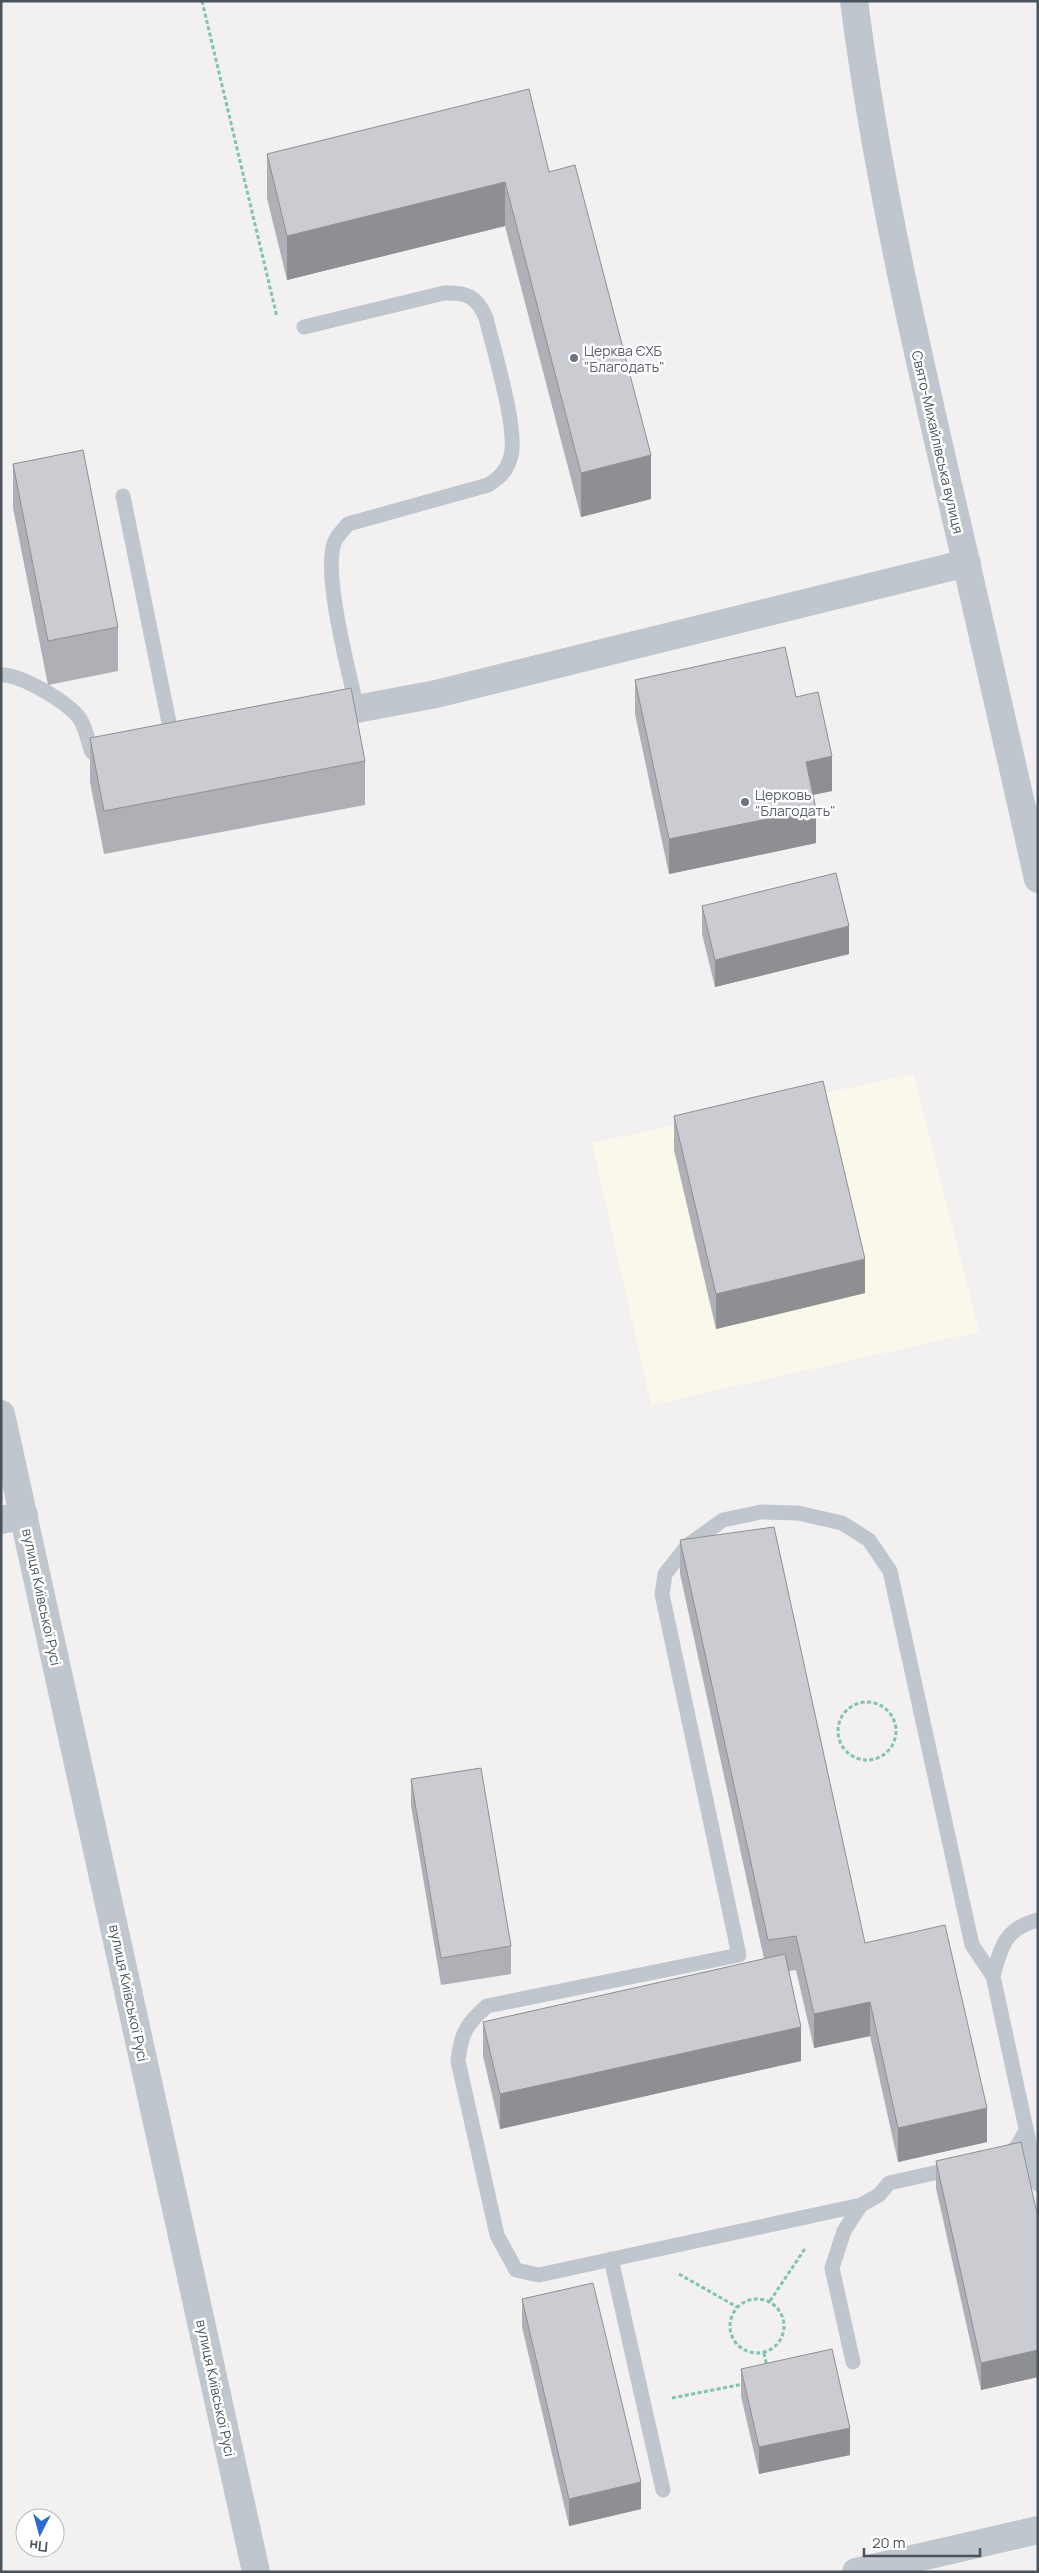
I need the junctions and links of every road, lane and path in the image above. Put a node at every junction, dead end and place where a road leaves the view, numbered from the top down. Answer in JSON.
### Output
{"nodes":[{"id":1,"x":202,"y":1,"type":"edge"},
{"id":2,"x":854,"y":1,"type":"edge"},
{"id":3,"x":304,"y":327,"type":"joint"},
{"id":4,"x":123,"y":496,"type":"dead end"},
{"id":5,"x":966,"y":563,"type":"junction"},
{"id":6,"x":1,"y":675,"type":"edge"},
{"id":7,"x":357,"y":709,"type":"junction"},
{"id":8,"x":299,"y":720,"type":"edge"},
{"id":9,"x":202,"y":738,"type":"edge"},
{"id":10,"x":139,"y":750,"type":"junction"},
{"id":11,"x":1038,"y":879,"type":"edge"},
{"id":12,"x":1,"y":1414,"type":"edge"},
{"id":13,"x":12,"y":1517,"type":"edge"},
{"id":14,"x":851,"y":1755,"type":"joint"},
{"id":15,"x":1038,"y":1920,"type":"edge"},
{"id":16,"x":993,"y":1976,"type":"junction"},
{"id":17,"x":1026,"y":2131,"type":"junction"},
{"id":18,"x":990,"y":2161,"type":"edge"},
{"id":19,"x":972,"y":2165,"type":"edge"},
{"id":20,"x":1038,"y":2184,"type":"edge"},
{"id":21,"x":861,"y":2205,"type":"junction"},
{"id":22,"x":643,"y":2253,"type":"junction"},
{"id":23,"x":611,"y":2259,"type":"junction"},
{"id":24,"x":737,"y":2307,"type":"junction"},
{"id":25,"x":853,"y":2362,"type":"dead end"},
{"id":26,"x":663,"y":2490,"type":"dead end"},
{"id":27,"x":1038,"y":2530,"type":"edge"},
{"id":28,"x":256,"y":2572,"type":"edge"},
{"id":29,"x":856,"y":2572,"type":"edge"}],
"edges":[{"from":1,"to":3,"type":"path"},
{"from":2,"to":5,"type":"street","name":"Свято-Михайлівська вулиця"},
{"from":3,"to":7,"type":"lane"},
{"from":4,"to":10,"type":"lane"},
{"from":5,"to":7,"type":"street"},
{"from":5,"to":11,"type":"street","name":"Свято-Михайлівська вулиця"},
{"from":6,"to":10,"type":"lane"},
{"from":7,"to":8,"type":"street"},
{"from":9,"to":10,"type":"street"},
{"from":12,"to":13,"type":"street","name":"вулиця Київської Русі"},
{"from":13,"to":28,"type":"street","name":"вулиця Київської Русі"},
{"from":14,"to":14,"type":"path"},
{"from":15,"to":16,"type":"lane"},
{"from":16,"to":17,"type":"lane"},
{"from":16,"to":23,"type":"lane"},
{"from":17,"to":18,"type":"lane"},
{"from":17,"to":20,"type":"lane"},
{"from":19,"to":21,"type":"lane"},
{"from":21,"to":22,"type":"lane"},
{"from":21,"to":25,"type":"lane"},
{"from":22,"to":23,"type":"lane"},
{"from":22,"to":24,"type":"path"},
{"from":23,"to":26,"type":"lane"},
{"from":24,"to":24,"type":"path"},
{"from":27,"to":29,"type":"street"}]}
